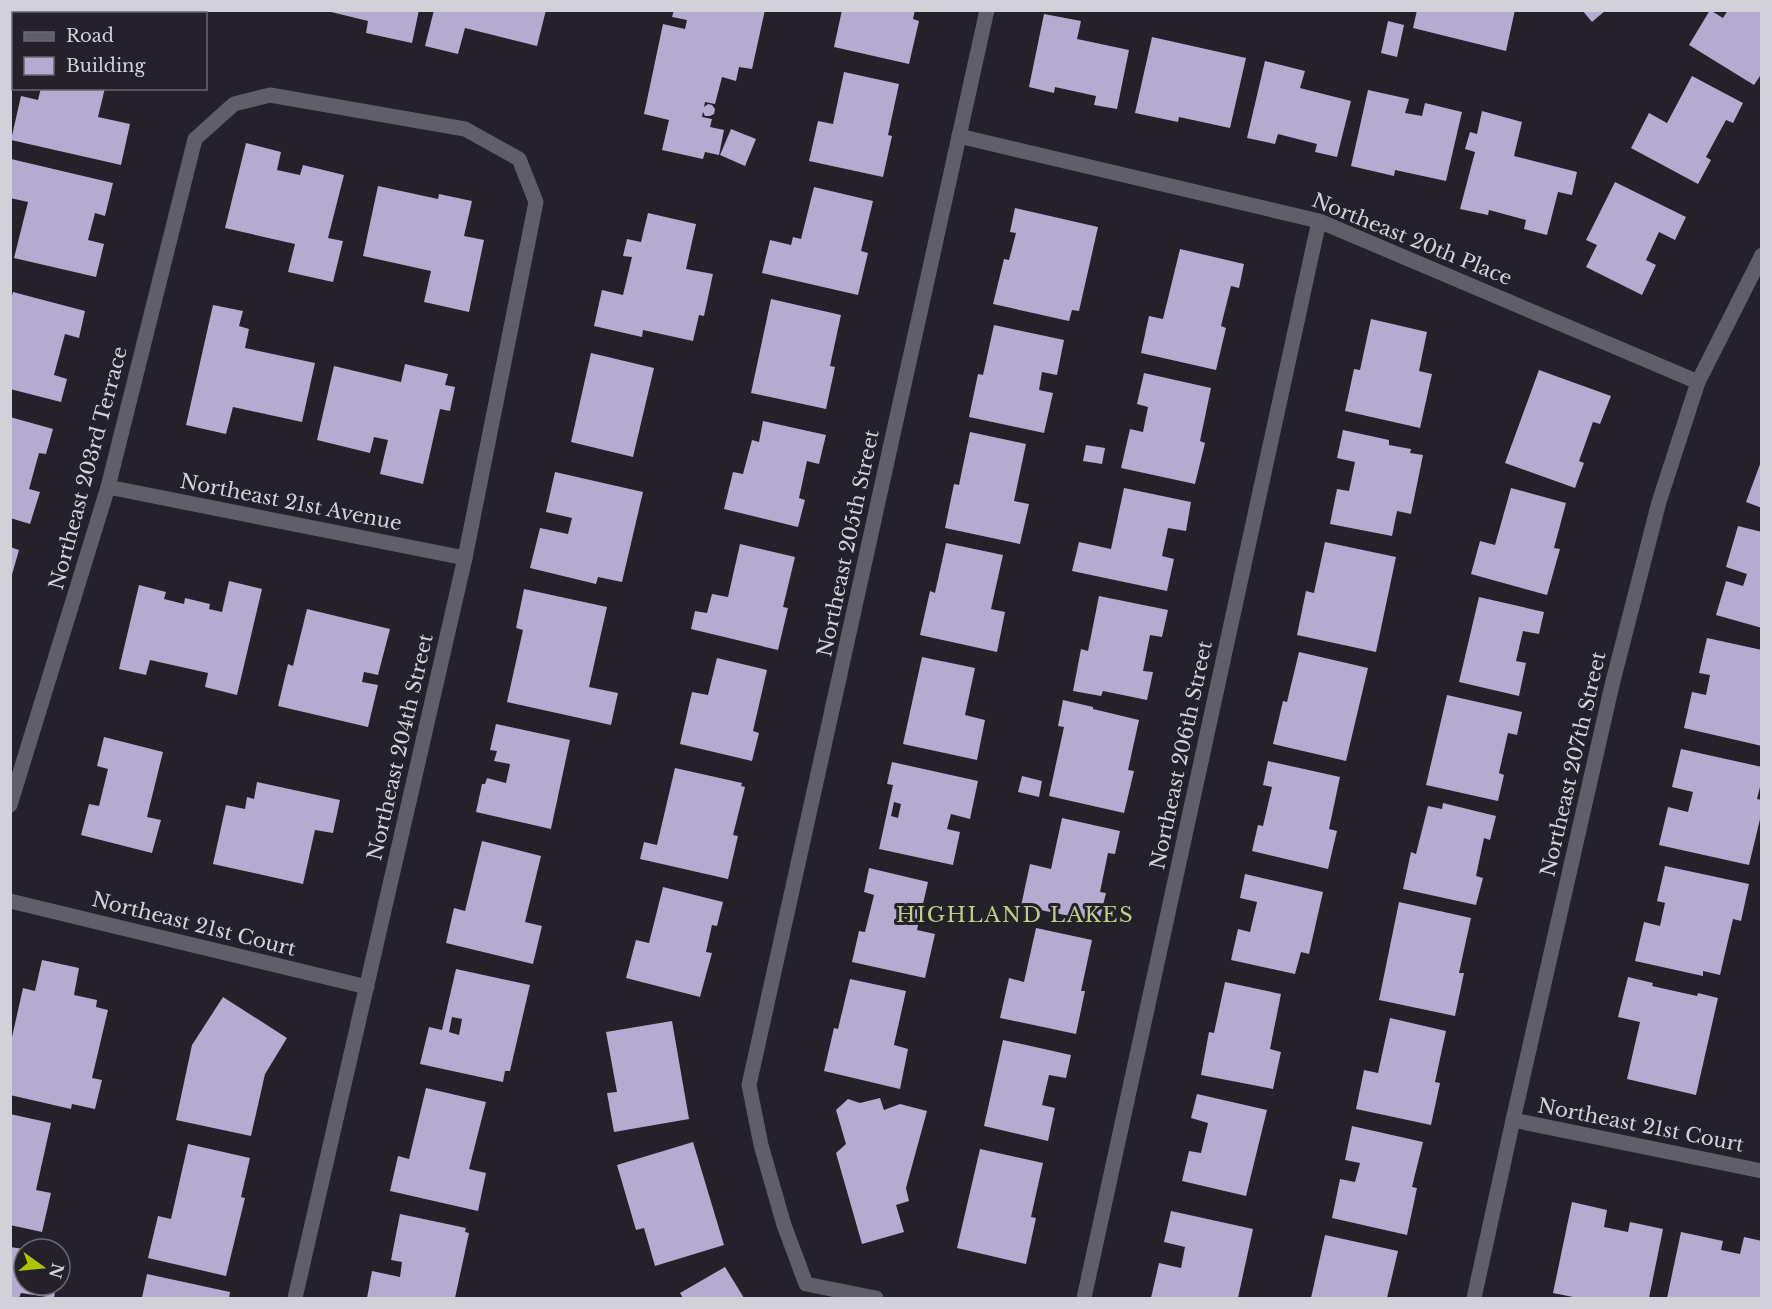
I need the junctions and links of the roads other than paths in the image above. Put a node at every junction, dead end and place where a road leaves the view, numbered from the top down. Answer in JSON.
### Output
{"nodes":[{"id":1,"x":987,"y":10,"type":"edge"},
{"id":2,"x":959,"y":136,"type":"junction"},
{"id":3,"x":536,"y":202,"type":"joint"},
{"id":4,"x":1319,"y":220,"type":"junction"},
{"id":5,"x":1761,"y":255,"type":"edge"},
{"id":6,"x":1698,"y":382,"type":"junction"},
{"id":7,"x":108,"y":487,"type":"junction"},
{"id":8,"x":465,"y":558,"type":"junction"},
{"id":9,"x":10,"y":805,"type":"edge"},
{"id":10,"x":10,"y":901,"type":"edge"},
{"id":11,"x":367,"y":987,"type":"junction"},
{"id":12,"x":1513,"y":1120,"type":"junction"},
{"id":13,"x":1761,"y":1171,"type":"edge"},
{"id":14,"x":296,"y":1299,"type":"edge"},
{"id":15,"x":876,"y":1299,"type":"edge"},
{"id":16,"x":1084,"y":1299,"type":"edge"},
{"id":17,"x":1474,"y":1299,"type":"edge"}],
"edges":[{"from":1,"to":2,"type":"street","name":"Northeast 205th Street"},
{"from":2,"to":4,"type":"street","name":"Northeast 20th Place"},
{"from":2,"to":15,"type":"street","name":"Northeast 205th Street"},
{"from":3,"to":7,"type":"street","name":"Northeast 203rd Terrace"},
{"from":3,"to":8,"type":"street","name":"Northeast 204th Street"},
{"from":4,"to":6,"type":"street","name":"Northeast 20th Place"},
{"from":4,"to":16,"type":"street","name":"Northeast 206th Street"},
{"from":5,"to":6,"type":"street","name":"Northeast 207th Street"},
{"from":6,"to":12,"type":"street","name":"Northeast 207th Street"},
{"from":7,"to":8,"type":"street","name":"Northeast 21st Avenue"},
{"from":7,"to":9,"type":"street","name":"Northeast 203rd Terrace"},
{"from":8,"to":11,"type":"street","name":"Northeast 204th Street"},
{"from":10,"to":11,"type":"street","name":"Northeast 21st Court"},
{"from":11,"to":14,"type":"street","name":"Northeast 204th Street"},
{"from":12,"to":13,"type":"street","name":"Northeast 21st Court"},
{"from":12,"to":17,"type":"street","name":"Northeast 207th Street"}]}
